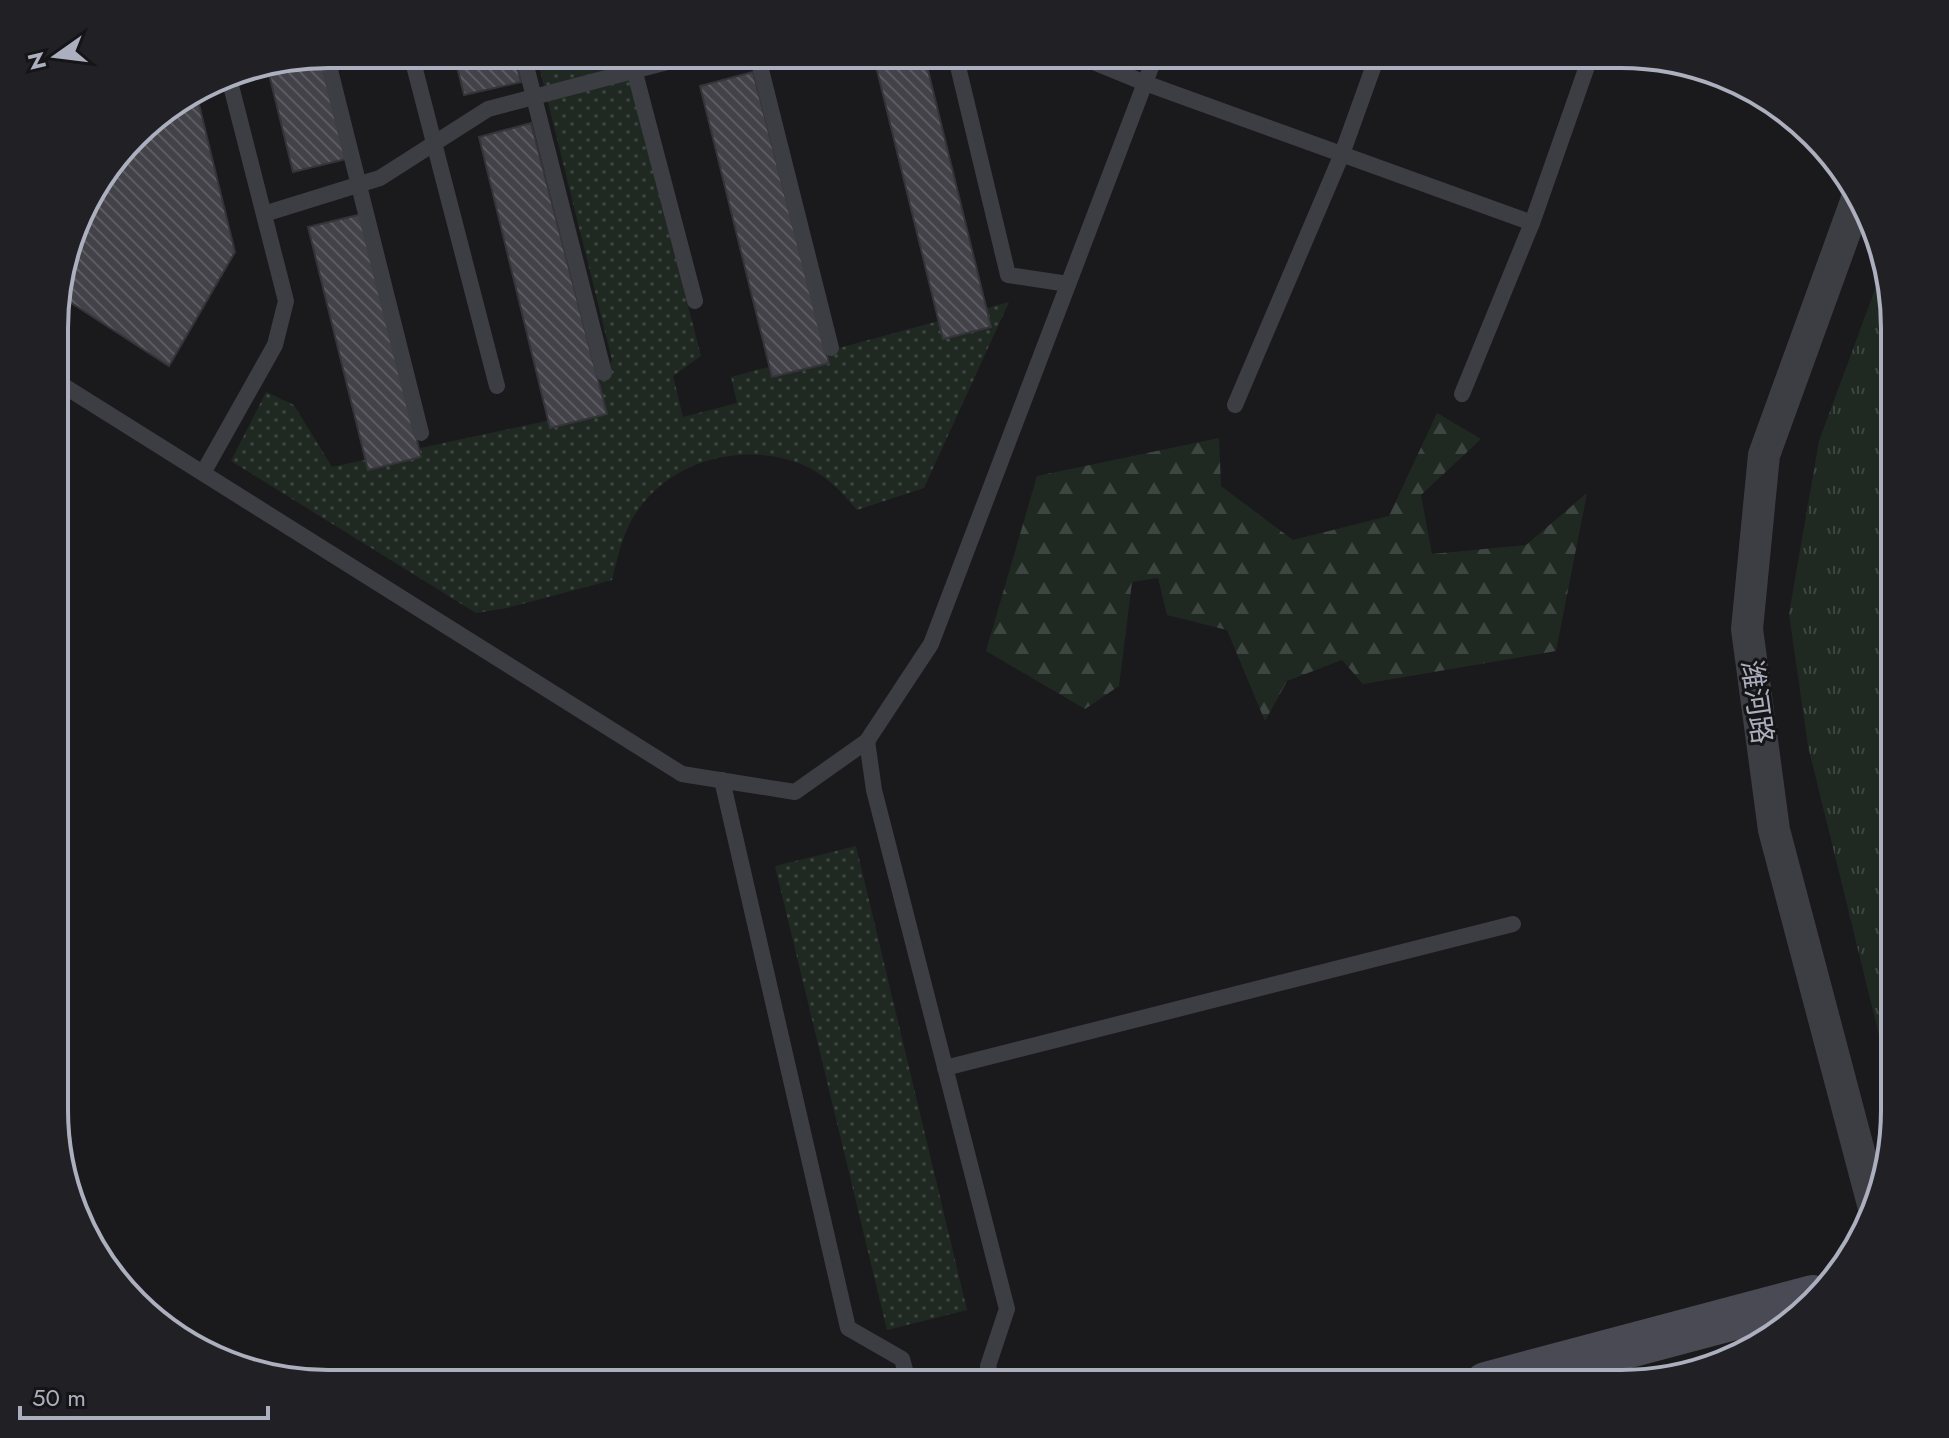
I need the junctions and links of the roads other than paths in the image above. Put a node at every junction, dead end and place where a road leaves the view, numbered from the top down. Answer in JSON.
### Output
{"nodes":[{"id":1,"x":330,"y":68,"type":"edge"},
{"id":2,"x":415,"y":68,"type":"edge"},
{"id":3,"x":527,"y":68,"type":"edge"},
{"id":4,"x":615,"y":68,"type":"edge"},
{"id":5,"x":634,"y":68,"type":"edge"},
{"id":6,"x":761,"y":68,"type":"edge"},
{"id":7,"x":958,"y":68,"type":"edge"},
{"id":8,"x":1110,"y":69,"type":"edge"},
{"id":9,"x":1150,"y":69,"type":"edge"},
{"id":10,"x":1373,"y":69,"type":"edge"},
{"id":11,"x":1586,"y":69,"type":"edge"},
{"id":12,"x":1145,"y":83,"type":"junction"},
{"id":13,"x":231,"y":87,"type":"edge"},
{"id":14,"x":534,"y":97,"type":"junction"},
{"id":15,"x":434,"y":142,"type":"junction"},
{"id":16,"x":1342,"y":154,"type":"junction"},
{"id":17,"x":359,"y":185,"type":"junction"},
{"id":18,"x":1853,"y":211,"type":"edge"},
{"id":19,"x":264,"y":214,"type":"junction"},
{"id":20,"x":1532,"y":223,"type":"junction"},
{"id":21,"x":1068,"y":284,"type":"junction"},
{"id":22,"x":695,"y":301,"type":"dead end"},
{"id":23,"x":831,"y":348,"type":"dead end"},
{"id":24,"x":604,"y":373,"type":"dead end"},
{"id":25,"x":497,"y":386,"type":"dead end"},
{"id":26,"x":68,"y":389,"type":"edge"},
{"id":27,"x":1462,"y":394,"type":"dead end"},
{"id":28,"x":1235,"y":405,"type":"dead end"},
{"id":29,"x":421,"y":433,"type":"dead end"},
{"id":30,"x":203,"y":473,"type":"junction"},
{"id":31,"x":867,"y":741,"type":"junction"},
{"id":32,"x":722,"y":780,"type":"junction"},
{"id":33,"x":1513,"y":924,"type":"dead end"},
{"id":34,"x":945,"y":1068,"type":"junction"},
{"id":35,"x":1868,"y":1187,"type":"edge"},
{"id":36,"x":1796,"y":1301,"type":"edge"},
{"id":37,"x":905,"y":1369,"type":"edge"},
{"id":38,"x":989,"y":1370,"type":"edge"},
{"id":39,"x":1539,"y":1370,"type":"edge"}],
"edges":[{"from":1,"to":17,"type":"lane"},
{"from":2,"to":15,"type":"lane"},
{"from":3,"to":14,"type":"lane"},
{"from":4,"to":14,"type":"lane"},
{"from":5,"to":22,"type":"lane"},
{"from":6,"to":23,"type":"lane"},
{"from":7,"to":21,"type":"lane"},
{"from":8,"to":12,"type":"lane"},
{"from":9,"to":12,"type":"lane"},
{"from":10,"to":16,"type":"lane"},
{"from":11,"to":20,"type":"lane"},
{"from":12,"to":16,"type":"lane"},
{"from":12,"to":21,"type":"lane"},
{"from":13,"to":19,"type":"lane"},
{"from":14,"to":15,"type":"lane"},
{"from":14,"to":24,"type":"lane"},
{"from":15,"to":17,"type":"lane"},
{"from":15,"to":25,"type":"lane"},
{"from":16,"to":20,"type":"lane"},
{"from":16,"to":28,"type":"lane"},
{"from":17,"to":19,"type":"lane"},
{"from":17,"to":29,"type":"lane"},
{"from":18,"to":35,"type":"street","name":"潍河路"},
{"from":19,"to":30,"type":"lane"},
{"from":20,"to":27,"type":"lane"},
{"from":21,"to":31,"type":"lane"},
{"from":26,"to":30,"type":"lane"},
{"from":30,"to":32,"type":"lane"},
{"from":31,"to":32,"type":"lane"},
{"from":31,"to":34,"type":"lane"},
{"from":32,"to":37,"type":"lane"},
{"from":33,"to":34,"type":"lane"},
{"from":34,"to":38,"type":"lane"},
{"from":36,"to":39,"type":"main road"}]}
